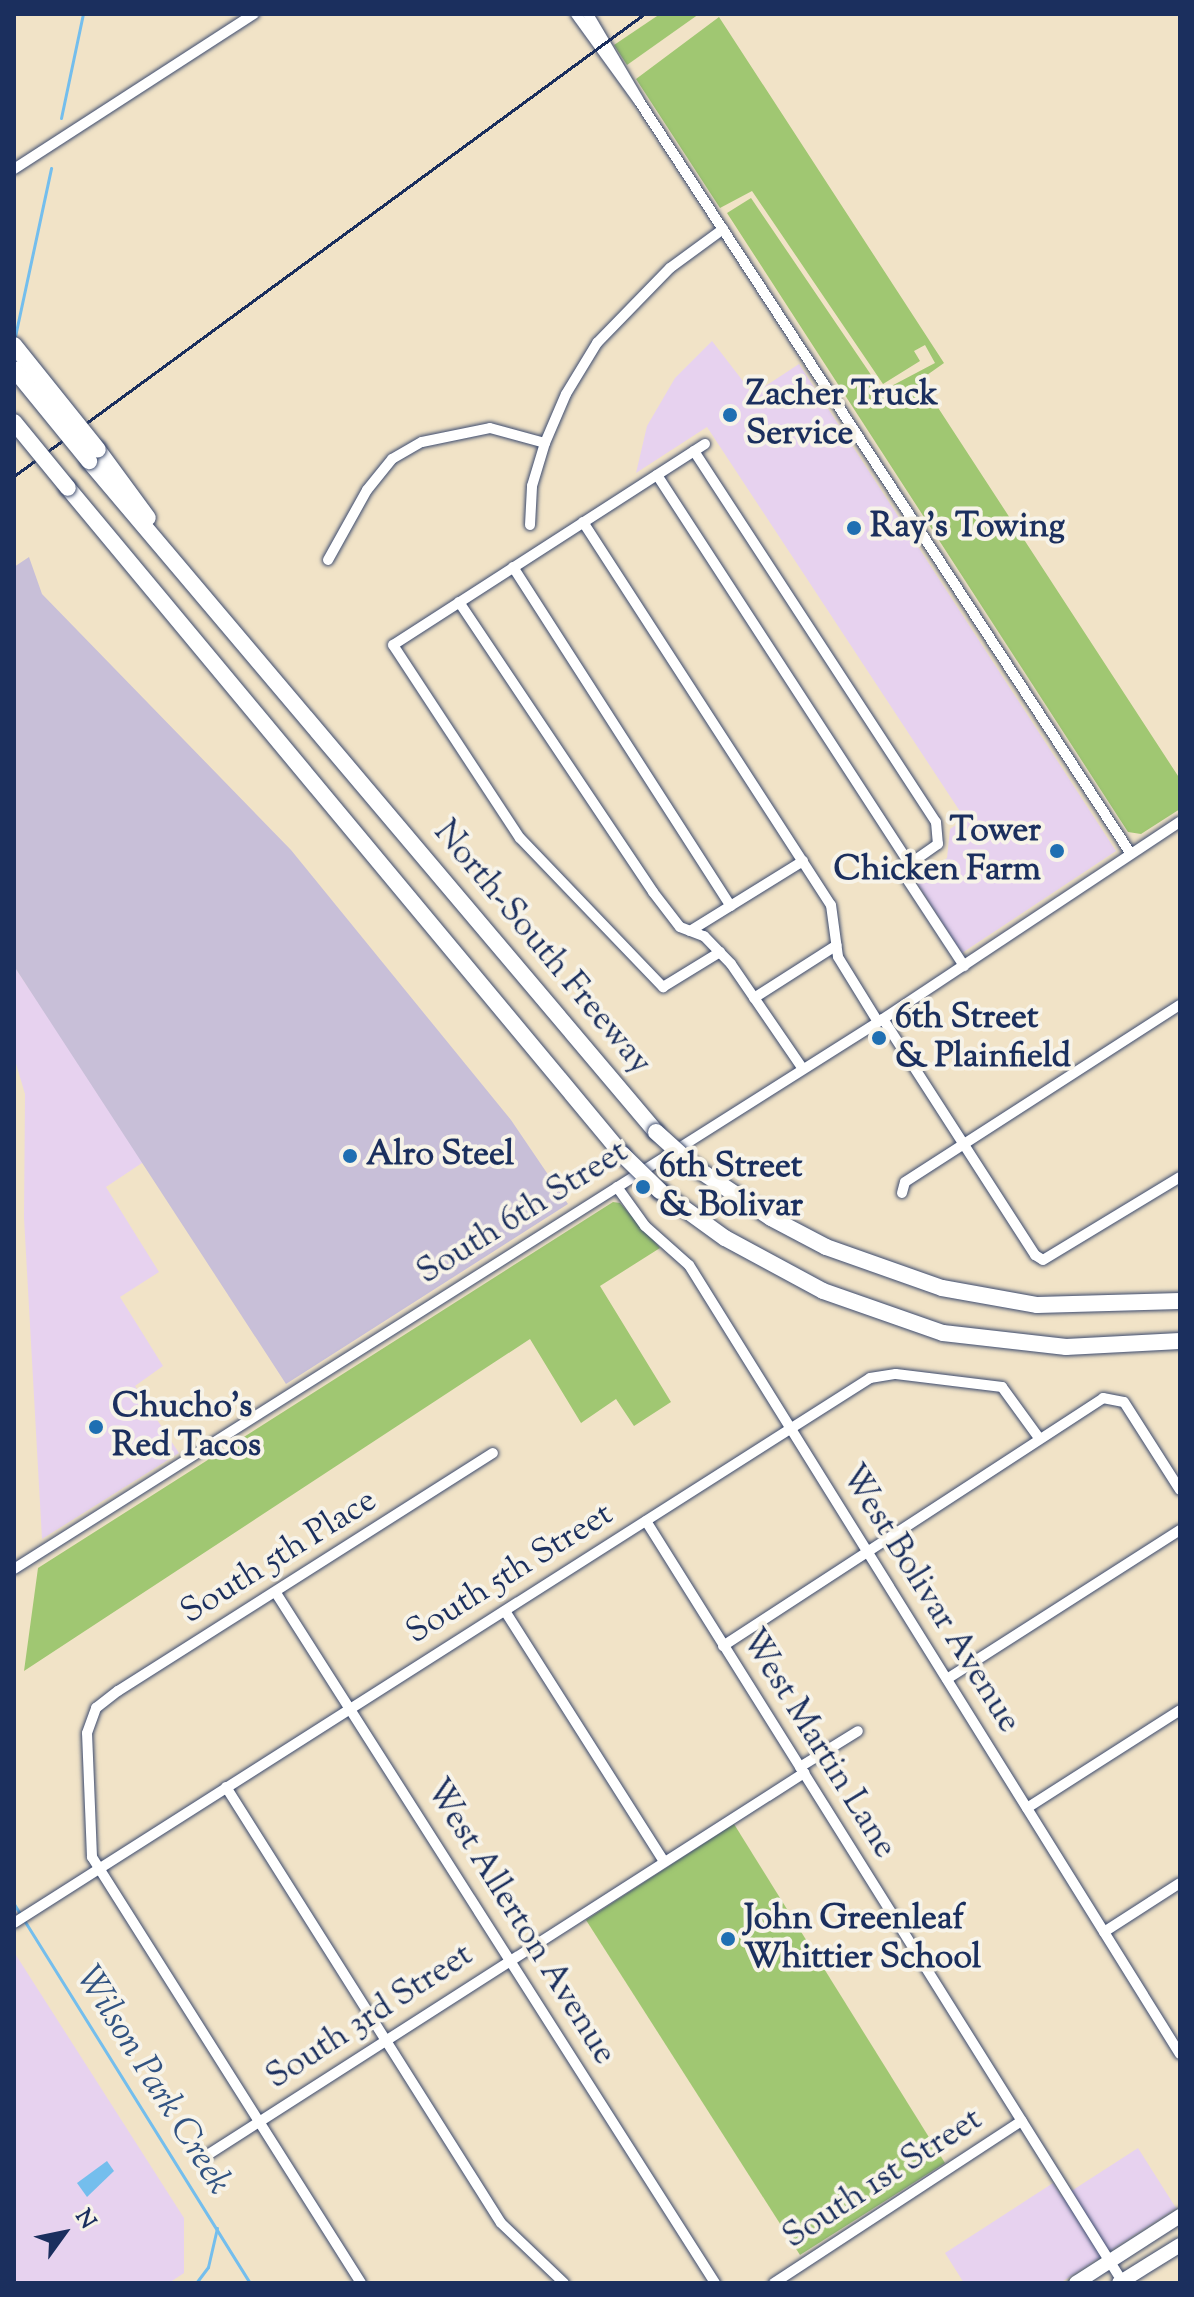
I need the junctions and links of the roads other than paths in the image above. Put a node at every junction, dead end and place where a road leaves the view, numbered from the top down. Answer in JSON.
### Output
{"nodes":[{"id":1,"x":254,"y":14,"type":"edge"},
{"id":2,"x":576,"y":14,"type":"edge"},
{"id":3,"x":588,"y":14,"type":"edge"},
{"id":4,"x":639,"y":101,"type":"junction"},
{"id":5,"x":14,"y":169,"type":"edge"},
{"id":6,"x":723,"y":229,"type":"junction"},
{"id":7,"x":14,"y":345,"type":"edge"},
{"id":8,"x":14,"y":369,"type":"edge"},
{"id":9,"x":14,"y":422,"type":"edge"},
{"id":10,"x":545,"y":443,"type":"junction"},
{"id":11,"x":705,"y":444,"type":"dead end"},
{"id":12,"x":694,"y":451,"type":"junction"},
{"id":13,"x":94,"y":455,"type":"junction"},
{"id":14,"x":657,"y":475,"type":"junction"},
{"id":15,"x":583,"y":522,"type":"junction"},
{"id":16,"x":530,"y":525,"type":"dead end"},
{"id":17,"x":328,"y":560,"type":"dead end"},
{"id":18,"x":513,"y":567,"type":"junction"},
{"id":19,"x":459,"y":602,"type":"junction"},
{"id":20,"x":1180,"y":822,"type":"edge"},
{"id":21,"x":1131,"y":854,"type":"junction"},
{"id":22,"x":803,"y":861,"type":"junction"},
{"id":23,"x":910,"y":864,"type":"junction"},
{"id":24,"x":731,"y":906,"type":"junction"},
{"id":25,"x":690,"y":931,"type":"junction"},
{"id":26,"x":837,"y":945,"type":"junction"},
{"id":27,"x":720,"y":952,"type":"junction"},
{"id":28,"x":964,"y":966,"type":"junction"},
{"id":29,"x":754,"y":998,"type":"junction"},
{"id":30,"x":1180,"y":1005,"type":"edge"},
{"id":31,"x":880,"y":1020,"type":"junction"},
{"id":32,"x":803,"y":1069,"type":"junction"},
{"id":33,"x":962,"y":1144,"type":"junction"},
{"id":34,"x":1180,"y":1177,"type":"edge"},
{"id":35,"x":617,"y":1187,"type":"junction"},
{"id":36,"x":902,"y":1193,"type":"dead end"},
{"id":37,"x":1180,"y":1301,"type":"edge"},
{"id":38,"x":1180,"y":1341,"type":"edge"},
{"id":39,"x":789,"y":1428,"type":"junction"},
{"id":40,"x":1039,"y":1438,"type":"junction"},
{"id":41,"x":493,"y":1453,"type":"dead end"},
{"id":42,"x":1180,"y":1490,"type":"edge"},
{"id":43,"x":646,"y":1521,"type":"junction"},
{"id":44,"x":1180,"y":1530,"type":"edge"},
{"id":45,"x":866,"y":1551,"type":"junction"},
{"id":46,"x":14,"y":1569,"type":"edge"},
{"id":47,"x":276,"y":1593,"type":"junction"},
{"id":48,"x":505,"y":1611,"type":"junction"},
{"id":49,"x":723,"y":1646,"type":"junction"},
{"id":50,"x":947,"y":1679,"type":"junction"},
{"id":51,"x":351,"y":1708,"type":"junction"},
{"id":52,"x":1180,"y":1710,"type":"edge"},
{"id":53,"x":858,"y":1731,"type":"dead end"},
{"id":54,"x":802,"y":1770,"type":"junction"},
{"id":55,"x":226,"y":1787,"type":"junction"},
{"id":56,"x":1027,"y":1808,"type":"junction"},
{"id":57,"x":664,"y":1862,"type":"junction"},
{"id":58,"x":98,"y":1868,"type":"junction"},
{"id":59,"x":1180,"y":1883,"type":"edge"},
{"id":60,"x":14,"y":1923,"type":"edge"},
{"id":61,"x":1104,"y":1932,"type":"junction"},
{"id":62,"x":511,"y":1959,"type":"junction"},
{"id":63,"x":387,"y":2040,"type":"junction"},
{"id":64,"x":1180,"y":2054,"type":"edge"},
{"id":65,"x":1022,"y":2121,"type":"junction"},
{"id":66,"x":259,"y":2122,"type":"junction"},
{"id":67,"x":209,"y":2154,"type":"dead end"},
{"id":68,"x":1180,"y":2216,"type":"edge"},
{"id":69,"x":1180,"y":2245,"type":"edge"},
{"id":70,"x":1110,"y":2261,"type":"junction"},
{"id":71,"x":1121,"y":2282,"type":"edge"},
{"id":72,"x":361,"y":2283,"type":"edge"},
{"id":73,"x":564,"y":2283,"type":"edge"},
{"id":74,"x":715,"y":2283,"type":"edge"},
{"id":75,"x":774,"y":2283,"type":"edge"},
{"id":76,"x":1076,"y":2283,"type":"edge"}],
"edges":[{"from":1,"to":5,"type":"street"},
{"from":2,"to":4,"type":"street"},
{"from":3,"to":4,"type":"street"},
{"from":4,"to":6,"type":"street"},
{"from":6,"to":10,"type":"street"},
{"from":6,"to":21,"type":"street"},
{"from":7,"to":13,"type":"highway","bridge":true},
{"from":8,"to":13,"type":"highway","name":"North-South Freeway","bridge":true},
{"from":9,"to":38,"type":"highway","name":"North-South Freeway","bridge":true},
{"from":10,"to":16,"type":"street"},
{"from":10,"to":17,"type":"street"},
{"from":11,"to":12,"type":"street"},
{"from":12,"to":14,"type":"street"},
{"from":12,"to":23,"type":"street"},
{"from":13,"to":37,"type":"highway","name":"North-South Freeway","bridge":true},
{"from":14,"to":15,"type":"street"},
{"from":14,"to":23,"type":"street"},
{"from":15,"to":18,"type":"street"},
{"from":15,"to":22,"type":"street"},
{"from":18,"to":19,"type":"street"},
{"from":18,"to":24,"type":"street"},
{"from":19,"to":25,"type":"street"},
{"from":19,"to":27,"type":"street"},
{"from":20,"to":21,"type":"street","name":"South 6th Street"},
{"from":21,"to":28,"type":"street","name":"South 6th Street"},
{"from":22,"to":24,"type":"street"},
{"from":22,"to":26,"type":"street"},
{"from":23,"to":28,"type":"street"},
{"from":24,"to":25,"type":"street"},
{"from":25,"to":27,"type":"street"},
{"from":26,"to":29,"type":"street"},
{"from":26,"to":31,"type":"street"},
{"from":27,"to":29,"type":"street"},
{"from":28,"to":31,"type":"street","name":"South 6th Street"},
{"from":29,"to":32,"type":"street"},
{"from":30,"to":33,"type":"street"},
{"from":31,"to":32,"type":"street","name":"South 6th Street"},
{"from":31,"to":33,"type":"street"},
{"from":32,"to":35,"type":"street","name":"South 6th Street"},
{"from":33,"to":34,"type":"street"},
{"from":33,"to":36,"type":"street"},
{"from":35,"to":39,"type":"street","name":"West Bolivar Avenue"},
{"from":35,"to":46,"type":"street","name":"South 6th Street"},
{"from":39,"to":40,"type":"street","name":"South 5th Street"},
{"from":39,"to":43,"type":"street","name":"South 5th Street"},
{"from":39,"to":45,"type":"street","name":"West Bolivar Avenue"},
{"from":40,"to":42,"type":"street"},
{"from":40,"to":45,"type":"street"},
{"from":41,"to":47,"type":"street","name":"South 5th Place"},
{"from":43,"to":48,"type":"street","name":"South 5th Street"},
{"from":43,"to":49,"type":"street","name":"West Martin Lane"},
{"from":44,"to":50,"type":"street"},
{"from":45,"to":49,"type":"street"},
{"from":45,"to":50,"type":"street","name":"West Bolivar Avenue"},
{"from":47,"to":51,"type":"street","name":"West Allerton Avenue"},
{"from":47,"to":58,"type":"street","name":"South 5th Place"},
{"from":48,"to":51,"type":"street","name":"South 5th Street"},
{"from":48,"to":57,"type":"street"},
{"from":49,"to":54,"type":"street","name":"West Martin Lane"},
{"from":50,"to":56,"type":"street","name":"West Bolivar Avenue"},
{"from":51,"to":55,"type":"street","name":"South 5th Street"},
{"from":51,"to":62,"type":"street","name":"West Allerton Avenue"},
{"from":52,"to":56,"type":"street"},
{"from":53,"to":54,"type":"street","name":"South 3rd Street"},
{"from":54,"to":57,"type":"street","name":"South 3rd Street"},
{"from":54,"to":65,"type":"street","name":"West Martin Lane"},
{"from":55,"to":58,"type":"street","name":"South 5th Street"},
{"from":55,"to":63,"type":"street"},
{"from":56,"to":61,"type":"street","name":"West Bolivar Avenue"},
{"from":57,"to":62,"type":"street","name":"South 3rd Street"},
{"from":58,"to":60,"type":"street","name":"South 5th Street"},
{"from":58,"to":66,"type":"street"},
{"from":59,"to":61,"type":"street"},
{"from":61,"to":64,"type":"street","name":"West Bolivar Avenue"},
{"from":62,"to":63,"type":"street","name":"South 3rd Street"},
{"from":62,"to":74,"type":"street","name":"West Allerton Avenue"},
{"from":63,"to":66,"type":"street","name":"South 3rd Street"},
{"from":63,"to":73,"type":"street"},
{"from":65,"to":70,"type":"street","name":"West Martin Lane"},
{"from":65,"to":75,"type":"street","name":"South 1st Street"},
{"from":66,"to":67,"type":"street","name":"South 3rd Street"},
{"from":66,"to":72,"type":"street"},
{"from":68,"to":70,"type":"main road"},
{"from":69,"to":71,"type":"main road"},
{"from":70,"to":71,"type":"street","name":"West Martin Lane"},
{"from":70,"to":76,"type":"main road"}]}
